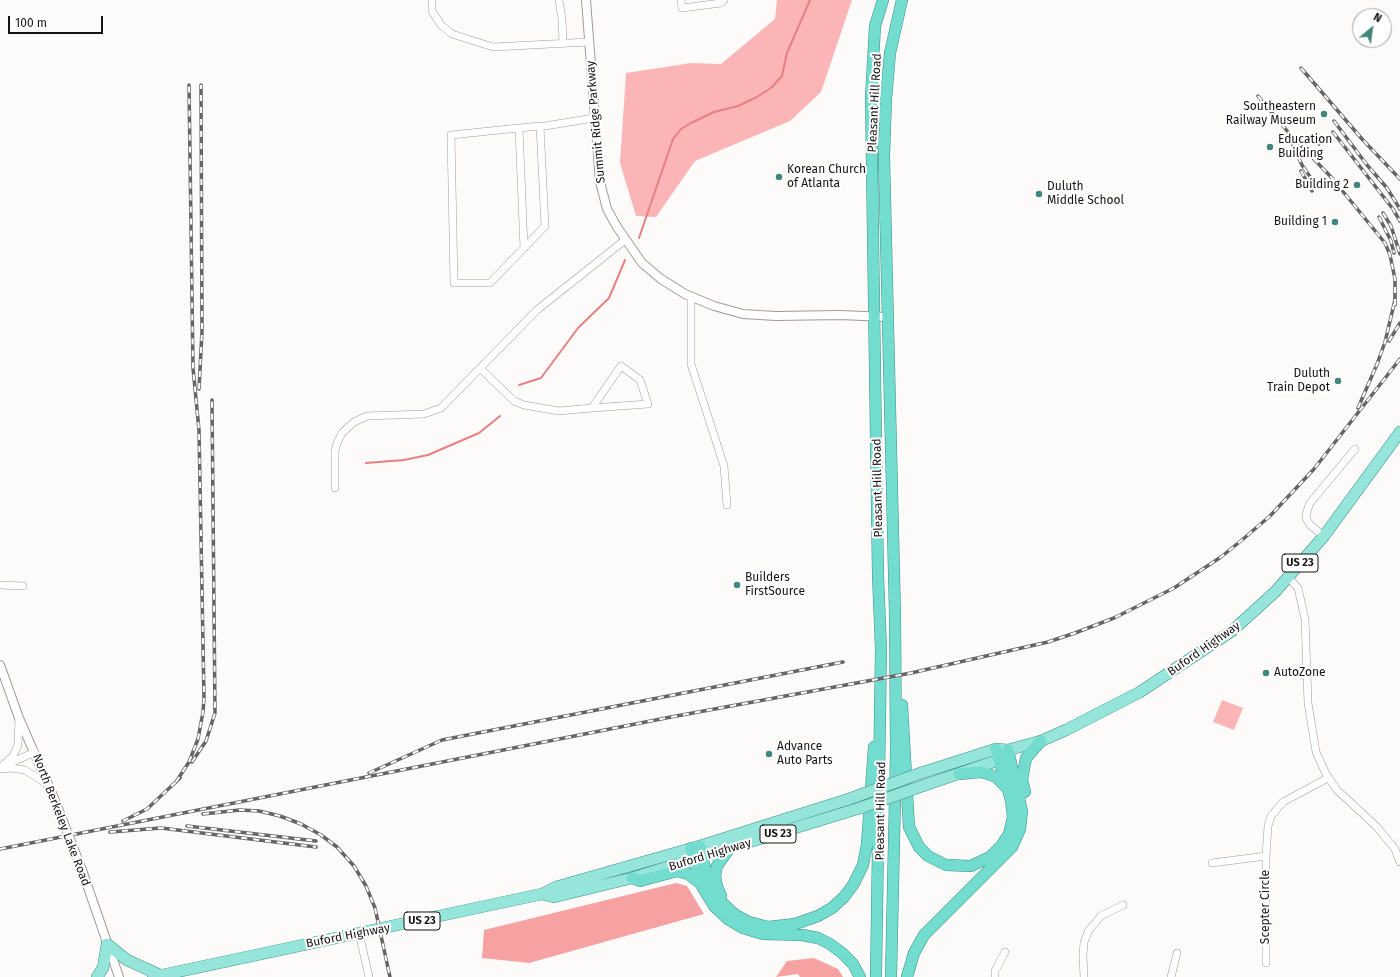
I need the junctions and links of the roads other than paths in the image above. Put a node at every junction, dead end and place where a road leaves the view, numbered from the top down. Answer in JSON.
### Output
{"nodes":[{"id":1,"x":432,"y":0,"type":"edge"},
{"id":2,"x":559,"y":0,"type":"edge"},
{"id":3,"x":586,"y":0,"type":"edge"},
{"id":4,"x":681,"y":0,"type":"edge"},
{"id":5,"x":724,"y":0,"type":"edge"},
{"id":6,"x":883,"y":0,"type":"edge"},
{"id":7,"x":902,"y":0,"type":"edge"},
{"id":8,"x":589,"y":42,"type":"junction"},
{"id":9,"x":563,"y":43,"type":"junction"},
{"id":10,"x":594,"y":118,"type":"junction"},
{"id":11,"x":540,"y":126,"type":"junction"},
{"id":12,"x":519,"y":128,"type":"junction"},
{"id":13,"x":625,"y":240,"type":"junction"},
{"id":14,"x":524,"y":248,"type":"junction"},
{"id":15,"x":691,"y":297,"type":"junction"},
{"id":16,"x":875,"y":316,"type":"junction"},
{"id":17,"x":887,"y":317,"type":"junction"},
{"id":18,"x":480,"y":368,"type":"junction"},
{"id":19,"x":592,"y":408,"type":"junction"},
{"id":20,"x":1400,"y":432,"type":"edge"},
{"id":21,"x":1355,"y":449,"type":"dead end"},
{"id":22,"x":336,"y":488,"type":"dead end"},
{"id":23,"x":727,"y":505,"type":"dead end"},
{"id":24,"x":1324,"y":536,"type":"junction"},
{"id":25,"x":1288,"y":577,"type":"junction"},
{"id":26,"x":0,"y":585,"type":"edge"},
{"id":27,"x":23,"y":586,"type":"dead end"},
{"id":28,"x":895,"y":615,"type":"junction"},
{"id":29,"x":881,"y":649,"type":"junction"},
{"id":30,"x":0,"y":665,"type":"edge"},
{"id":31,"x":19,"y":718,"type":"junction"},
{"id":32,"x":1041,"y":741,"type":"junction"},
{"id":33,"x":996,"y":749,"type":"junction"},
{"id":34,"x":1008,"y":750,"type":"junction"},
{"id":35,"x":35,"y":752,"type":"junction"},
{"id":36,"x":1000,"y":760,"type":"junction"},
{"id":37,"x":0,"y":769,"type":"edge"},
{"id":38,"x":959,"y":774,"type":"junction"},
{"id":39,"x":1328,"y":778,"type":"junction"},
{"id":40,"x":50,"y":786,"type":"junction"},
{"id":41,"x":1008,"y":789,"type":"junction"},
{"id":42,"x":695,"y":847,"type":"junction"},
{"id":43,"x":729,"y":849,"type":"junction"},
{"id":44,"x":1266,"y":856,"type":"junction"},
{"id":45,"x":698,"y":859,"type":"junction"},
{"id":46,"x":1400,"y":862,"type":"edge"},
{"id":47,"x":1212,"y":863,"type":"dead end"},
{"id":48,"x":632,"y":878,"type":"junction"},
{"id":49,"x":700,"y":883,"type":"junction"},
{"id":50,"x":542,"y":894,"type":"junction"},
{"id":51,"x":1123,"y":905,"type":"dead end"},
{"id":52,"x":945,"y":913,"type":"junction"},
{"id":53,"x":795,"y":924,"type":"junction"},
{"id":54,"x":359,"y":934,"type":"junction"},
{"id":55,"x":107,"y":944,"type":"junction"},
{"id":56,"x":1004,"y":952,"type":"dead end"},
{"id":57,"x":1177,"y":954,"type":"dead end"},
{"id":58,"x":1266,"y":963,"type":"dead end"},
{"id":59,"x":157,"y":976,"type":"edge"},
{"id":60,"x":97,"y":977,"type":"edge"},
{"id":61,"x":119,"y":977,"type":"edge"},
{"id":62,"x":370,"y":977,"type":"edge"},
{"id":63,"x":860,"y":977,"type":"edge"},
{"id":64,"x":876,"y":977,"type":"edge"},
{"id":65,"x":891,"y":977,"type":"edge"},
{"id":66,"x":907,"y":977,"type":"edge"},
{"id":67,"x":995,"y":977,"type":"edge"},
{"id":68,"x":1084,"y":977,"type":"edge"},
{"id":69,"x":1172,"y":977,"type":"edge"}],
"edges":[{"from":1,"to":9,"type":"street"},
{"from":2,"to":9,"type":"street"},
{"from":3,"to":8,"type":"street","name":"Summit Ridge Parkway"},
{"from":4,"to":5,"type":"street"},
{"from":6,"to":16,"type":"highway","name":"Pleasant Hill Road"},
{"from":7,"to":17,"type":"highway","name":"Pleasant Hill Road"},
{"from":8,"to":9,"type":"street"},
{"from":8,"to":10,"type":"street","name":"Summit Ridge Parkway"},
{"from":10,"to":11,"type":"street"},
{"from":10,"to":13,"type":"street","name":"Summit Ridge Parkway"},
{"from":11,"to":12,"type":"street"},
{"from":11,"to":14,"type":"street"},
{"from":12,"to":14,"type":"street"},
{"from":12,"to":14,"type":"street"},
{"from":13,"to":15,"type":"street","name":"Summit Ridge Parkway"},
{"from":13,"to":18,"type":"street"},
{"from":15,"to":16,"type":"street","name":"Summit Ridge Parkway"},
{"from":15,"to":23,"type":"street"},
{"from":16,"to":17,"type":"street","name":"Summit Ridge Parkway"},
{"from":16,"to":29,"type":"highway","name":"Pleasant Hill Road"},
{"from":17,"to":28,"type":"highway","name":"Pleasant Hill Road"},
{"from":18,"to":19,"type":"street"},
{"from":18,"to":22,"type":"street"},
{"from":19,"to":19,"type":"street"},
{"from":20,"to":24,"type":"main road","name":"Buford Highway","number":"US 23"},
{"from":21,"to":24,"type":"street"},
{"from":24,"to":25,"type":"main road","name":"Buford Highway","number":"US 23"},
{"from":25,"to":32,"type":"main road","name":"Buford Highway","number":"US 23"},
{"from":25,"to":39,"type":"street"},
{"from":26,"to":27,"type":"street"},
{"from":28,"to":41,"type":"highway"},
{"from":28,"to":65,"type":"highway","name":"Pleasant Hill Road"},
{"from":29,"to":53,"type":"highway"},
{"from":29,"to":64,"type":"highway","name":"Pleasant Hill Road"},
{"from":30,"to":31,"type":"street","name":"North Berkeley Lake Road"},
{"from":31,"to":35,"type":"street","name":"North Berkeley Lake Road"},
{"from":31,"to":37,"type":"street"},
{"from":32,"to":34,"type":"main road","name":"Buford Highway","number":"US 23"},
{"from":32,"to":52,"type":"highway"},
{"from":33,"to":34,"type":"main road","name":"Buford Highway","number":"US 23"},
{"from":33,"to":36,"type":"highway"},
{"from":33,"to":42,"type":"main road","name":"Buford Highway","number":"US 23","bridge":true},
{"from":34,"to":36,"type":"main road"},
{"from":34,"to":52,"type":"highway"},
{"from":35,"to":37,"type":"street"},
{"from":35,"to":40,"type":"street","name":"North Berkeley Lake Road"},
{"from":36,"to":38,"type":"main road","name":"Buford Highway","number":"US 23"},
{"from":36,"to":41,"type":"highway"},
{"from":37,"to":40,"type":"street"},
{"from":38,"to":41,"type":"highway"},
{"from":38,"to":43,"type":"main road","name":"Buford Highway","number":"US 23","bridge":true},
{"from":39,"to":44,"type":"street"},
{"from":39,"to":46,"type":"street"},
{"from":40,"to":55,"type":"street","name":"North Berkeley Lake Road","bridge":true},
{"from":42,"to":45,"type":"highway"},
{"from":42,"to":50,"type":"main road","name":"Buford Highway","number":"US 23"},
{"from":43,"to":45,"type":"main road","name":"Buford Highway","number":"US 23"},
{"from":43,"to":53,"type":"highway"},
{"from":44,"to":47,"type":"street","name":"Scepter Circle"},
{"from":44,"to":58,"type":"street","name":"Scepter Circle"},
{"from":45,"to":48,"type":"main road","name":"Buford Highway","number":"US 23"},
{"from":45,"to":49,"type":"highway"},
{"from":45,"to":53,"type":"highway"},
{"from":48,"to":49,"type":"highway"},
{"from":48,"to":50,"type":"main road","name":"Buford Highway","number":"US 23"},
{"from":49,"to":63,"type":"highway"},
{"from":50,"to":54,"type":"main road","name":"Buford Highway","number":"US 23"},
{"from":51,"to":68,"type":"street"},
{"from":52,"to":66,"type":"highway"},
{"from":54,"to":59,"type":"main road","name":"Buford Highway","number":"US 23"},
{"from":54,"to":62,"type":"street"},
{"from":55,"to":59,"type":"main road"},
{"from":55,"to":60,"type":"main road"},
{"from":55,"to":61,"type":"street","name":"North Berkeley Lake Road"},
{"from":56,"to":67,"type":"street"},
{"from":57,"to":69,"type":"street"}]}
